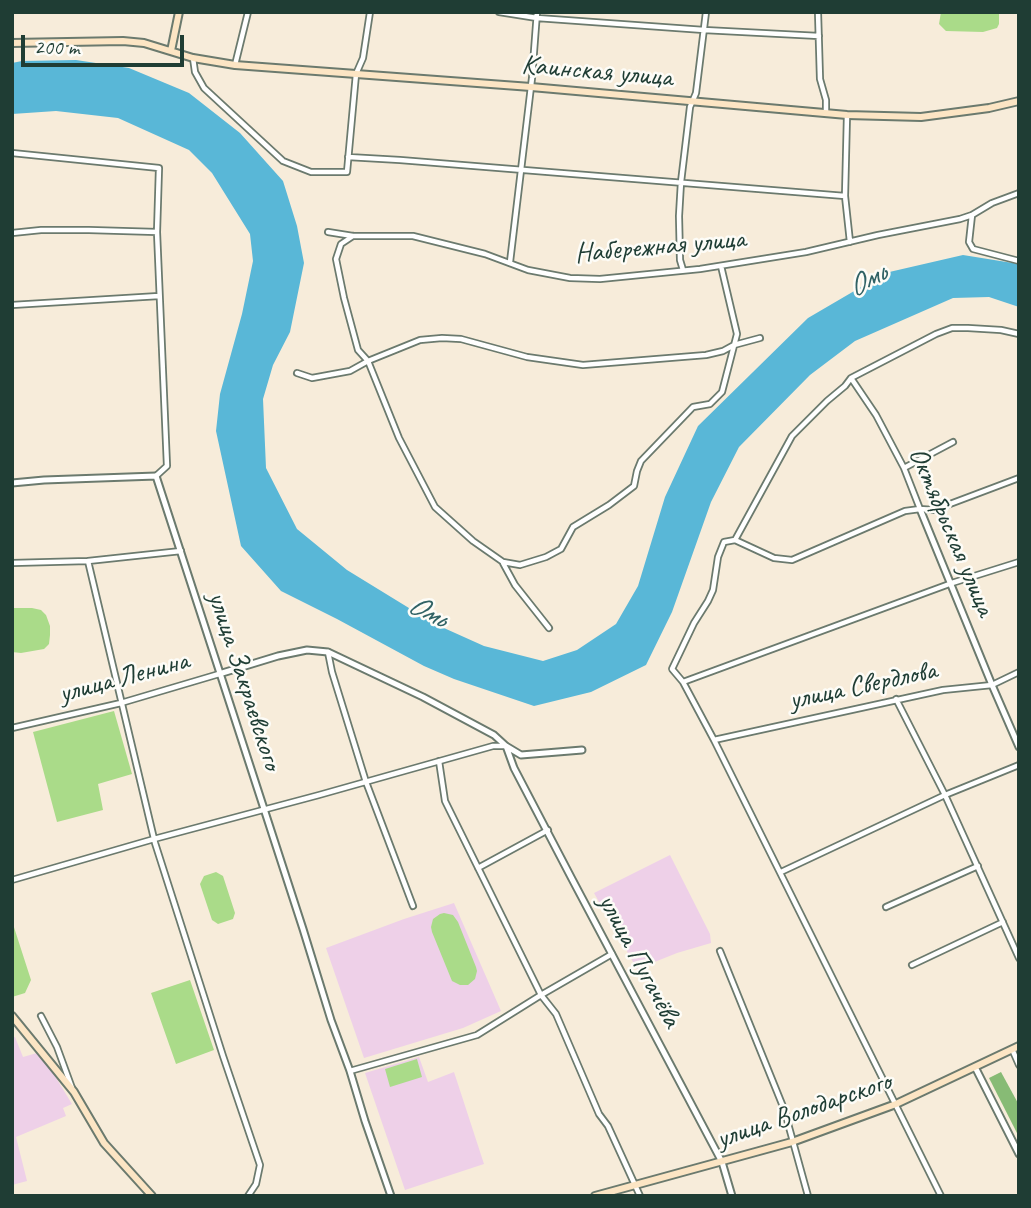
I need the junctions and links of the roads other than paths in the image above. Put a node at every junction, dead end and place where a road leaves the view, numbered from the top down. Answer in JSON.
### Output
{"nodes":[{"id":1,"x":179,"y":12,"type":"edge"},
{"id":2,"x":248,"y":12,"type":"edge"},
{"id":3,"x":370,"y":12,"type":"edge"},
{"id":4,"x":499,"y":12,"type":"edge"},
{"id":5,"x":706,"y":12,"type":"edge"},
{"id":6,"x":818,"y":12,"type":"edge"},
{"id":7,"x":537,"y":15,"type":"edge"},
{"id":8,"x":704,"y":30,"type":"junction"},
{"id":9,"x":818,"y":36,"type":"junction"},
{"id":10,"x":12,"y":43,"type":"edge"},
{"id":11,"x":171,"y":51,"type":"junction"},
{"id":12,"x":193,"y":58,"type":"junction"},
{"id":13,"x":235,"y":65,"type":"junction"},
{"id":14,"x":356,"y":74,"type":"junction"},
{"id":15,"x":531,"y":87,"type":"junction"},
{"id":16,"x":693,"y":101,"type":"junction"},
{"id":17,"x":1018,"y":102,"type":"edge"},
{"id":18,"x":826,"y":113,"type":"junction"},
{"id":19,"x":847,"y":115,"type":"junction"},
{"id":20,"x":12,"y":153,"type":"edge"},
{"id":21,"x":348,"y":157,"type":"junction"},
{"id":22,"x":521,"y":170,"type":"junction"},
{"id":23,"x":681,"y":183,"type":"junction"},
{"id":24,"x":1019,"y":192,"type":"edge"},
{"id":25,"x":845,"y":196,"type":"junction"},
{"id":26,"x":972,"y":215,"type":"junction"},
{"id":27,"x":157,"y":232,"type":"junction"},
{"id":28,"x":328,"y":232,"type":"dead end"},
{"id":29,"x":12,"y":233,"type":"edge"},
{"id":30,"x":353,"y":236,"type":"junction"},
{"id":31,"x":850,"y":242,"type":"junction"},
{"id":32,"x":1019,"y":261,"type":"edge"},
{"id":33,"x":510,"y":262,"type":"junction"},
{"id":34,"x":721,"y":266,"type":"junction"},
{"id":35,"x":683,"y":270,"type":"junction"},
{"id":36,"x":159,"y":296,"type":"junction"},
{"id":37,"x":12,"y":305,"type":"edge"},
{"id":38,"x":1019,"y":334,"type":"edge"},
{"id":39,"x":761,"y":338,"type":"dead end"},
{"id":40,"x":734,"y":345,"type":"junction"},
{"id":41,"x":368,"y":362,"type":"junction"},
{"id":42,"x":298,"y":373,"type":"dead end"},
{"id":43,"x":851,"y":378,"type":"junction"},
{"id":44,"x":953,"y":442,"type":"dead end"},
{"id":45,"x":904,"y":468,"type":"junction"},
{"id":46,"x":156,"y":476,"type":"junction"},
{"id":47,"x":1019,"y":478,"type":"edge"},
{"id":48,"x":12,"y":483,"type":"edge"},
{"id":49,"x":920,"y":509,"type":"junction"},
{"id":50,"x":735,"y":540,"type":"junction"},
{"id":51,"x":181,"y":551,"type":"junction"},
{"id":52,"x":88,"y":561,"type":"junction"},
{"id":53,"x":503,"y":562,"type":"junction"},
{"id":54,"x":1019,"y":562,"type":"edge"},
{"id":55,"x":12,"y":563,"type":"edge"},
{"id":56,"x":951,"y":583,"type":"junction"},
{"id":57,"x":549,"y":628,"type":"dead end"},
{"id":58,"x":328,"y":652,"type":"junction"},
{"id":59,"x":1019,"y":672,"type":"edge"},
{"id":60,"x":219,"y":674,"type":"junction"},
{"id":61,"x":683,"y":681,"type":"junction"},
{"id":62,"x":992,"y":685,"type":"junction"},
{"id":63,"x":896,"y":699,"type":"junction"},
{"id":64,"x":121,"y":703,"type":"junction"},
{"id":65,"x":12,"y":728,"type":"edge"},
{"id":66,"x":714,"y":740,"type":"junction"},
{"id":67,"x":506,"y":746,"type":"junction"},
{"id":68,"x":1019,"y":747,"type":"edge"},
{"id":69,"x":583,"y":750,"type":"dead end"},
{"id":70,"x":439,"y":761,"type":"junction"},
{"id":71,"x":1019,"y":765,"type":"edge"},
{"id":72,"x":366,"y":782,"type":"junction"},
{"id":73,"x":945,"y":795,"type":"junction"},
{"id":74,"x":264,"y":809,"type":"junction"},
{"id":75,"x":548,"y":831,"type":"junction"},
{"id":76,"x":155,"y":839,"type":"junction"},
{"id":77,"x":978,"y":866,"type":"junction"},
{"id":78,"x":478,"y":868,"type":"junction"},
{"id":79,"x":781,"y":872,"type":"junction"},
{"id":80,"x":12,"y":880,"type":"edge"},
{"id":81,"x":413,"y":906,"type":"dead end"},
{"id":82,"x":886,"y":907,"type":"dead end"},
{"id":83,"x":1003,"y":922,"type":"junction"},
{"id":84,"x":720,"y":951,"type":"dead end"},
{"id":85,"x":612,"y":954,"type":"junction"},
{"id":86,"x":1019,"y":958,"type":"edge"},
{"id":87,"x":912,"y":965,"type":"dead end"},
{"id":88,"x":541,"y":995,"type":"junction"},
{"id":89,"x":12,"y":1016,"type":"edge"},
{"id":90,"x":41,"y":1017,"type":"dead end"},
{"id":91,"x":1015,"y":1048,"type":"edge"},
{"id":92,"x":1019,"y":1065,"type":"edge"},
{"id":93,"x":975,"y":1067,"type":"junction"},
{"id":94,"x":350,"y":1071,"type":"junction"},
{"id":95,"x":74,"y":1092,"type":"junction"},
{"id":96,"x":896,"y":1104,"type":"junction"},
{"id":97,"x":792,"y":1142,"type":"junction"},
{"id":98,"x":1019,"y":1154,"type":"edge"},
{"id":99,"x":722,"y":1162,"type":"junction"},
{"id":100,"x":636,"y":1184,"type":"junction"},
{"id":101,"x":152,"y":1196,"type":"edge"},
{"id":102,"x":248,"y":1196,"type":"edge"},
{"id":103,"x":391,"y":1196,"type":"edge"},
{"id":104,"x":595,"y":1196,"type":"edge"},
{"id":105,"x":640,"y":1196,"type":"edge"},
{"id":106,"x":732,"y":1196,"type":"edge"},
{"id":107,"x":808,"y":1196,"type":"edge"},
{"id":108,"x":941,"y":1196,"type":"edge"}],
"edges":[{"from":1,"to":11,"type":"main road"},
{"from":2,"to":13,"type":"street"},
{"from":3,"to":14,"type":"street"},
{"from":4,"to":7,"type":"street"},
{"from":5,"to":8,"type":"street"},
{"from":6,"to":9,"type":"street"},
{"from":7,"to":8,"type":"street"},
{"from":7,"to":15,"type":"street"},
{"from":8,"to":9,"type":"street"},
{"from":8,"to":16,"type":"street"},
{"from":9,"to":18,"type":"street"},
{"from":10,"to":11,"type":"main road","name":"Каинская улица"},
{"from":11,"to":12,"type":"main road","name":"Каинская улица"},
{"from":12,"to":13,"type":"main road","name":"Каинская улица"},
{"from":12,"to":21,"type":"street"},
{"from":13,"to":14,"type":"main road","name":"Каинская улица"},
{"from":14,"to":15,"type":"main road","name":"Каинская улица"},
{"from":14,"to":21,"type":"street"},
{"from":15,"to":16,"type":"main road","name":"Каинская улица"},
{"from":15,"to":22,"type":"street"},
{"from":16,"to":18,"type":"main road","name":"Каинская улица"},
{"from":16,"to":23,"type":"street"},
{"from":17,"to":19,"type":"main road","name":"Каинская улица"},
{"from":18,"to":19,"type":"main road","name":"Каинская улица"},
{"from":19,"to":25,"type":"street"},
{"from":20,"to":27,"type":"street"},
{"from":21,"to":22,"type":"street"},
{"from":22,"to":23,"type":"street"},
{"from":22,"to":33,"type":"street"},
{"from":23,"to":25,"type":"street"},
{"from":23,"to":35,"type":"street"},
{"from":24,"to":26,"type":"street","name":"Набережная улица"},
{"from":25,"to":31,"type":"street"},
{"from":26,"to":31,"type":"street","name":"Набережная улица"},
{"from":26,"to":32,"type":"street"},
{"from":27,"to":29,"type":"street"},
{"from":27,"to":36,"type":"street"},
{"from":28,"to":30,"type":"street","name":"Набережная улица"},
{"from":30,"to":33,"type":"street","name":"Набережная улица"},
{"from":30,"to":41,"type":"street"},
{"from":31,"to":34,"type":"street","name":"Набережная улица"},
{"from":33,"to":35,"type":"street","name":"Набережная улица"},
{"from":34,"to":35,"type":"street","name":"Набережная улица"},
{"from":34,"to":40,"type":"street"},
{"from":36,"to":37,"type":"street"},
{"from":36,"to":46,"type":"street"},
{"from":38,"to":43,"type":"street"},
{"from":39,"to":40,"type":"street"},
{"from":40,"to":41,"type":"street"},
{"from":40,"to":53,"type":"street"},
{"from":41,"to":42,"type":"street"},
{"from":41,"to":53,"type":"street"},
{"from":43,"to":45,"type":"street","name":"Октябрьская улица"},
{"from":43,"to":50,"type":"street"},
{"from":44,"to":45,"type":"street"},
{"from":45,"to":49,"type":"street","name":"Октябрьская улица"},
{"from":46,"to":48,"type":"street"},
{"from":46,"to":51,"type":"street","name":"улица Закраевского"},
{"from":47,"to":49,"type":"street"},
{"from":49,"to":50,"type":"street"},
{"from":49,"to":56,"type":"street","name":"Октябрьская улица"},
{"from":50,"to":61,"type":"street"},
{"from":51,"to":52,"type":"street"},
{"from":51,"to":60,"type":"street","name":"улица Закраевского"},
{"from":52,"to":55,"type":"street"},
{"from":52,"to":64,"type":"street"},
{"from":53,"to":57,"type":"street"},
{"from":54,"to":56,"type":"street"},
{"from":56,"to":61,"type":"street"},
{"from":56,"to":62,"type":"street","name":"Октябрьская улица"},
{"from":58,"to":60,"type":"street","name":"улица Ленина"},
{"from":58,"to":67,"type":"street"},
{"from":58,"to":72,"type":"street"},
{"from":59,"to":62,"type":"street","name":"улица Свердлова"},
{"from":60,"to":64,"type":"street","name":"улица Ленина"},
{"from":60,"to":74,"type":"street","name":"улица Закраевского"},
{"from":61,"to":66,"type":"street"},
{"from":62,"to":63,"type":"street","name":"улица Свердлова"},
{"from":62,"to":68,"type":"street","name":"Октябрьская улица"},
{"from":63,"to":66,"type":"street","name":"улица Свердлова"},
{"from":63,"to":73,"type":"street"},
{"from":64,"to":65,"type":"street","name":"улица Ленина"},
{"from":64,"to":76,"type":"street"},
{"from":66,"to":79,"type":"street"},
{"from":67,"to":69,"type":"street"},
{"from":67,"to":70,"type":"street"},
{"from":67,"to":75,"type":"street","name":"улица Пугачёва"},
{"from":70,"to":72,"type":"street"},
{"from":70,"to":78,"type":"street"},
{"from":71,"to":73,"type":"street"},
{"from":72,"to":74,"type":"street"},
{"from":72,"to":81,"type":"street"},
{"from":73,"to":77,"type":"street"},
{"from":73,"to":79,"type":"street"},
{"from":74,"to":76,"type":"street"},
{"from":74,"to":94,"type":"street","name":"улица Закраевского"},
{"from":75,"to":78,"type":"street"},
{"from":75,"to":85,"type":"street","name":"улица Пугачёва"},
{"from":76,"to":80,"type":"street"},
{"from":76,"to":102,"type":"street"},
{"from":77,"to":82,"type":"street"},
{"from":77,"to":83,"type":"street"},
{"from":78,"to":88,"type":"street"},
{"from":79,"to":96,"type":"street"},
{"from":83,"to":86,"type":"street"},
{"from":83,"to":87,"type":"street"},
{"from":84,"to":97,"type":"street"},
{"from":85,"to":88,"type":"street"},
{"from":85,"to":99,"type":"street","name":"улица Пугачёва"},
{"from":88,"to":94,"type":"street"},
{"from":88,"to":100,"type":"street"},
{"from":89,"to":95,"type":"main road"},
{"from":90,"to":95,"type":"street"},
{"from":91,"to":92,"type":"street"},
{"from":91,"to":93,"type":"main road","name":"улица Володарского"},
{"from":93,"to":96,"type":"main road","name":"улица Володарского"},
{"from":93,"to":98,"type":"street"},
{"from":94,"to":103,"type":"street","name":"улица Закраевского"},
{"from":95,"to":101,"type":"main road"},
{"from":96,"to":97,"type":"main road","name":"улица Володарского"},
{"from":96,"to":108,"type":"street"},
{"from":97,"to":99,"type":"main road","name":"улица Володарского"},
{"from":97,"to":107,"type":"street"},
{"from":99,"to":100,"type":"main road","name":"улица Володарского"},
{"from":99,"to":106,"type":"street","name":"улица Пугачёва"},
{"from":100,"to":104,"type":"main road","name":"улица Володарского"},
{"from":100,"to":105,"type":"street"}]}
